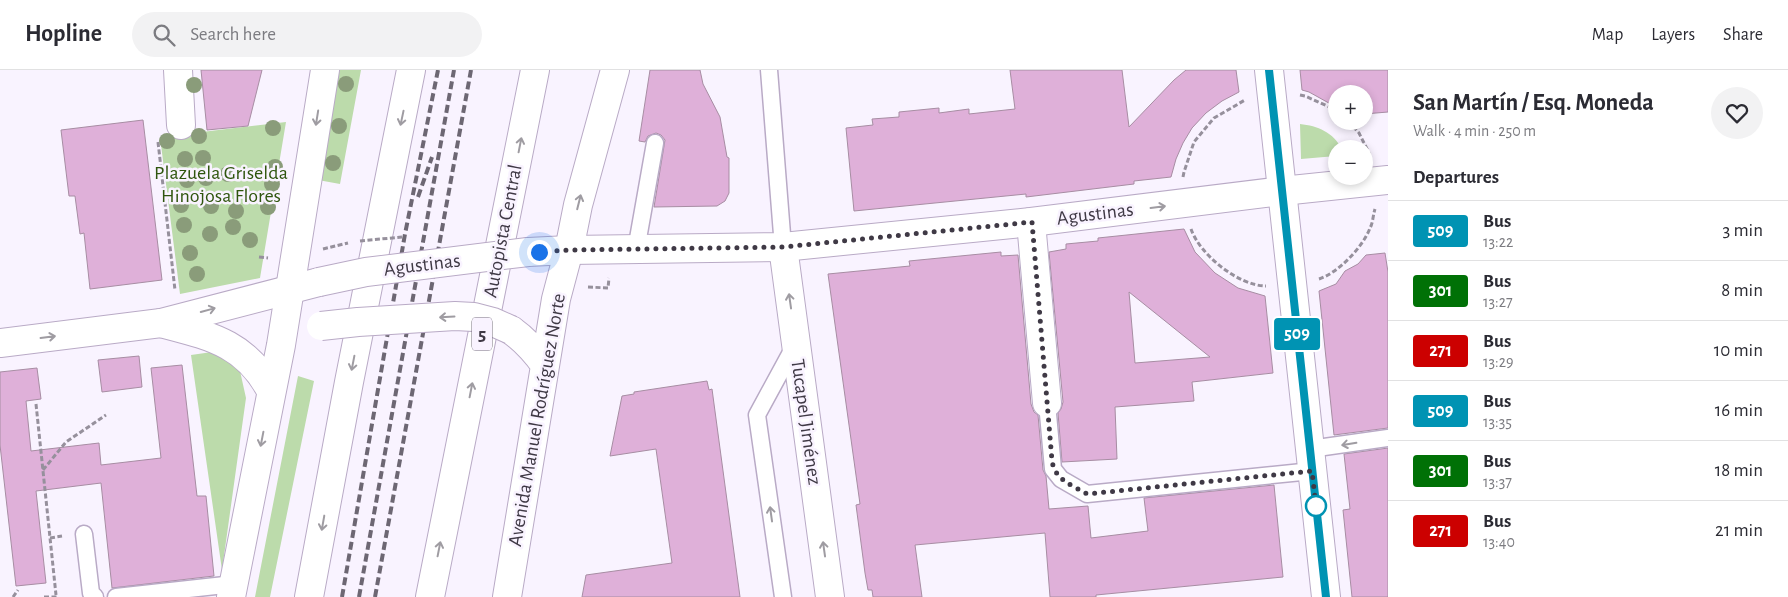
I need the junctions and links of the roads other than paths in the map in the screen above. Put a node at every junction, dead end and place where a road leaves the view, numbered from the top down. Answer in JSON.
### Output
{"nodes":[{"id":1,"x":178,"y":70,"type":"edge"},
{"id":2,"x":325,"y":70,"type":"edge"},
{"id":3,"x":411,"y":70,"type":"edge"},
{"id":4,"x":535,"y":70,"type":"edge"},
{"id":5,"x":616,"y":70,"type":"edge"},
{"id":6,"x":770,"y":70,"type":"edge"},
{"id":7,"x":1269,"y":70,"type":"edge"},
{"id":8,"x":181,"y":125,"type":"road end"},
{"id":9,"x":655,"y":143,"type":"dead end"},
{"id":10,"x":1382,"y":180,"type":"edge"},
{"id":11,"x":1282,"y":191,"type":"junction"},
{"id":12,"x":1032,"y":222,"type":"junction"},
{"id":13,"x":783,"y":247,"type":"junction"},
{"id":14,"x":569,"y":250,"type":"junction"},
{"id":15,"x":636,"y":250,"type":"junction"},
{"id":16,"x":290,"y":289,"type":"junction"},
{"id":17,"x":161,"y":323,"type":"junction"},
{"id":18,"x":0,"y":343,"type":"edge"},
{"id":19,"x":796,"y":344,"type":"junction"},
{"id":20,"x":281,"y":345,"type":"junction"},
{"id":21,"x":545,"y":365,"type":"junction"},
{"id":22,"x":272,"y":391,"type":"junction"},
{"id":23,"x":1047,"y":403,"type":"joint"},
{"id":24,"x":1388,"y":438,"type":"edge"},
{"id":25,"x":1311,"y":460,"type":"junction"},
{"id":26,"x":84,"y":534,"type":"dead end"},
{"id":27,"x":233,"y":590,"type":"edge"},
{"id":28,"x":95,"y":597,"type":"edge"},
{"id":29,"x":116,"y":597,"type":"edge"},
{"id":30,"x":309,"y":597,"type":"edge"},
{"id":31,"x":430,"y":597,"type":"edge"},
{"id":32,"x":507,"y":597,"type":"edge"},
{"id":33,"x":783,"y":597,"type":"edge"},
{"id":34,"x":830,"y":597,"type":"edge"},
{"id":35,"x":1326,"y":597,"type":"edge"}],
"edges":[{"from":1,"to":8,"type":"main road"},
{"from":2,"to":16,"type":"main road","one_way":true},
{"from":3,"to":30,"type":"main road","one_way":true},
{"from":31,"to":4,"type":"main road","name":"Autopista Central","number":"5","one_way":true},
{"from":14,"to":5,"type":"main road","name":"Avenida Manuel Rodríguez Norte","one_way":true},
{"from":6,"to":13,"type":"lane"},
{"from":7,"to":11,"type":"main road"},
{"from":9,"to":15,"type":"lane"},
{"from":10,"to":11,"type":"main road","name":"Agustinas"},
{"from":12,"to":11,"type":"main road","name":"Agustinas","one_way":true},
{"from":11,"to":25,"type":"main road"},
{"from":12,"to":13,"type":"main road","name":"Agustinas"},
{"from":12,"to":23,"type":"main road"},
{"from":13,"to":15,"type":"main road","name":"Agustinas"},
{"from":19,"to":13,"type":"main road","name":"Tucapel Jiménez","one_way":true},
{"from":14,"to":15,"type":"main road","name":"Agustinas"},
{"from":14,"to":16,"type":"main road","name":"Agustinas","bridge":true},
{"from":14,"to":21,"type":"main road","name":"Avenida Manuel Rodríguez Norte"},
{"from":17,"to":16,"type":"main road","name":"Agustinas","one_way":true},
{"from":16,"to":20,"type":"main road"},
{"from":18,"to":17,"type":"main road","name":"Agustinas","one_way":true},
{"from":17,"to":22,"type":"main road"},
{"from":33,"to":19,"type":"lane","one_way":true},
{"from":34,"to":19,"type":"main road","name":"Tucapel Jiménez","one_way":true},
{"from":21,"to":20,"type":"main road","one_way":true,"bridge":true},
{"from":20,"to":22,"type":"main road"},
{"from":21,"to":32,"type":"main road","name":"Avenida Manuel Rodríguez Norte"},
{"from":22,"to":27,"type":"main road","one_way":true},
{"from":23,"to":25,"type":"lane"},
{"from":24,"to":25,"type":"lane","one_way":true},
{"from":25,"to":35,"type":"main road"},
{"from":26,"to":28,"type":"lane"},
{"from":27,"to":29,"type":"lane"}]}
